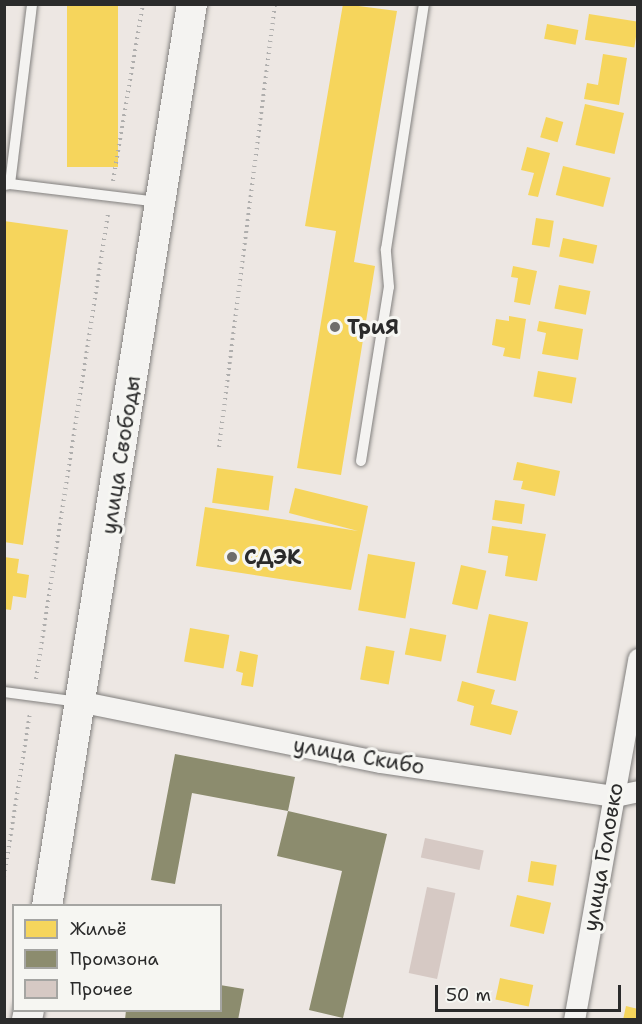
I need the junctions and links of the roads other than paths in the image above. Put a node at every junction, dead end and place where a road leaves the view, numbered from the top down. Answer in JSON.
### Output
{"nodes":[{"id":1,"x":32,"y":4,"type":"edge"},
{"id":2,"x":192,"y":4,"type":"edge"},
{"id":3,"x":424,"y":4,"type":"edge"},
{"id":4,"x":7,"y":184,"type":"edge"},
{"id":5,"x":161,"y":202,"type":"junction"},
{"id":6,"x":361,"y":461,"type":"dead end"},
{"id":7,"x":638,"y":659,"type":"edge"},
{"id":8,"x":4,"y":692,"type":"edge"},
{"id":9,"x":83,"y":702,"type":"junction"},
{"id":10,"x":638,"y":791,"type":"edge"},
{"id":11,"x":615,"y":795,"type":"junction"},
{"id":12,"x":47,"y":904,"type":"edge"},
{"id":13,"x":574,"y":1020,"type":"edge"}],
"edges":[{"from":1,"to":4,"type":"lane"},
{"from":2,"to":5,"type":"main road","name":"улица Свободы"},
{"from":3,"to":6,"type":"lane"},
{"from":4,"to":5,"type":"lane"},
{"from":5,"to":9,"type":"main road","name":"улица Свободы"},
{"from":7,"to":11,"type":"street","name":"улица Головко"},
{"from":8,"to":9,"type":"lane"},
{"from":9,"to":11,"type":"street","name":"улица Скибо"},
{"from":9,"to":12,"type":"main road","name":"улица Свободы"},
{"from":10,"to":11,"type":"street","name":"улица Скибо"},
{"from":11,"to":13,"type":"street","name":"улица Головко"}]}
